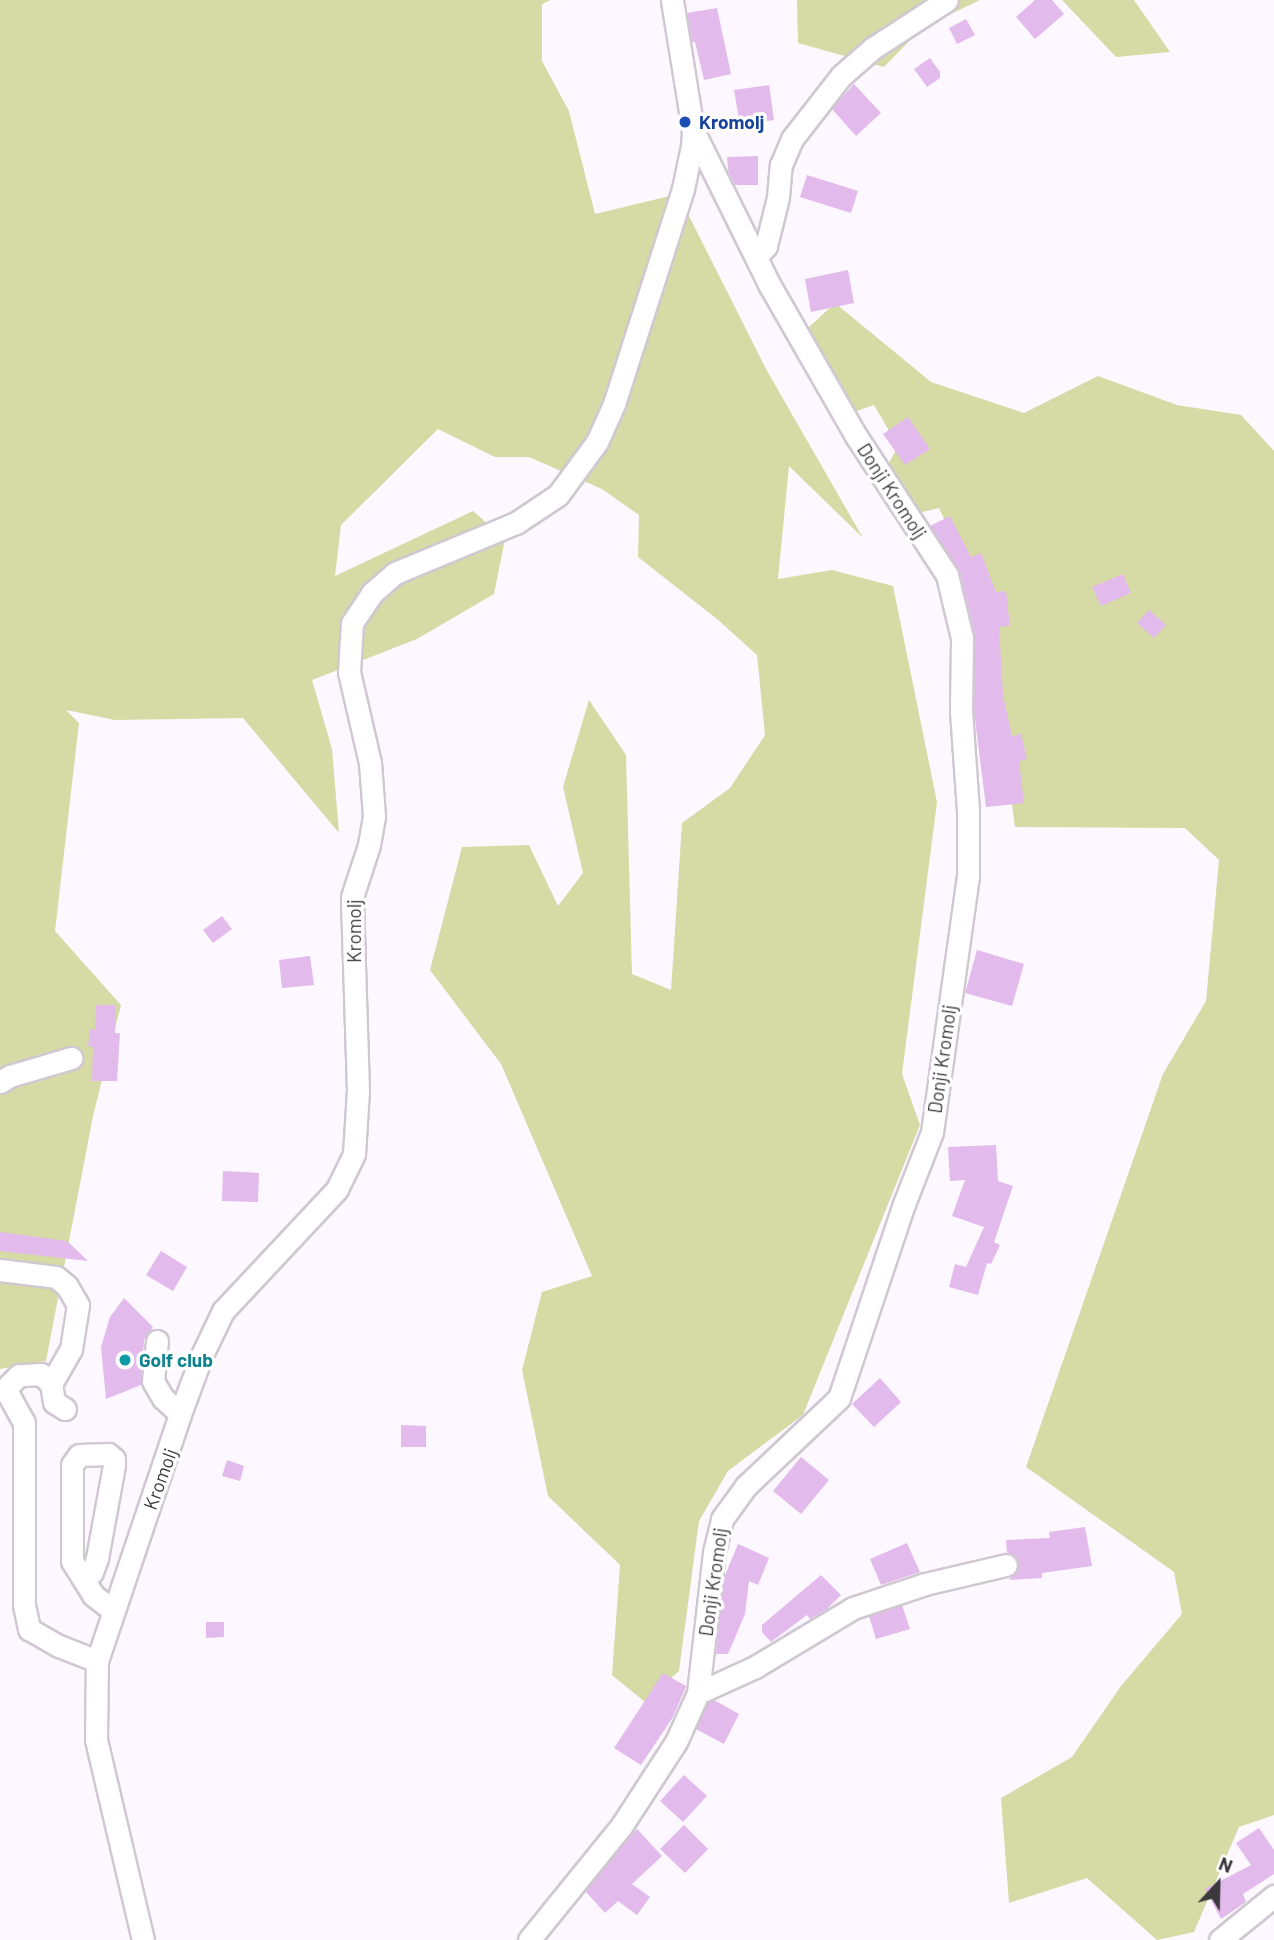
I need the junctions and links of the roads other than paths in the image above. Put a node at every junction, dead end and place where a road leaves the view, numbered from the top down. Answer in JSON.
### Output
{"nodes":[{"id":1,"x":672,"y":0,"type":"edge"},
{"id":2,"x":947,"y":0,"type":"edge"},
{"id":3,"x":694,"y":130,"type":"junction"},
{"id":4,"x":756,"y":257,"type":"junction"},
{"id":5,"x":71,"y":1058,"type":"dead end"},
{"id":6,"x":0,"y":1082,"type":"edge"},
{"id":7,"x":0,"y":1270,"type":"edge"},
{"id":8,"x":157,"y":1340,"type":"dead end"},
{"id":9,"x":51,"y":1384,"type":"junction"},
{"id":10,"x":65,"y":1409,"type":"dead end"},
{"id":11,"x":180,"y":1414,"type":"junction"},
{"id":12,"x":1006,"y":1565,"type":"dead end"},
{"id":13,"x":82,"y":1577,"type":"junction"},
{"id":14,"x":112,"y":1610,"type":"junction"},
{"id":15,"x":97,"y":1661,"type":"junction"},
{"id":16,"x":698,"y":1693,"type":"junction"},
{"id":17,"x":1274,"y":1896,"type":"edge"},
{"id":18,"x":143,"y":1940,"type":"edge"},
{"id":19,"x":529,"y":1940,"type":"edge"},
{"id":20,"x":1220,"y":1940,"type":"edge"}],
"edges":[{"from":1,"to":3,"type":"street","name":"Kromolj"},
{"from":2,"to":4,"type":"street"},
{"from":3,"to":4,"type":"street","name":"Donji Kromolj"},
{"from":3,"to":11,"type":"street","name":"Kromolj"},
{"from":4,"to":16,"type":"street","name":"Donji Kromolj"},
{"from":5,"to":6,"type":"street"},
{"from":7,"to":9,"type":"street"},
{"from":8,"to":11,"type":"street"},
{"from":9,"to":10,"type":"street"},
{"from":9,"to":15,"type":"street"},
{"from":11,"to":14,"type":"street","name":"Kromolj"},
{"from":12,"to":16,"type":"street"},
{"from":13,"to":13,"type":"street"},
{"from":13,"to":14,"type":"street"},
{"from":14,"to":15,"type":"street","name":"Kromolj"},
{"from":15,"to":18,"type":"street","name":"Kromolj"},
{"from":16,"to":19,"type":"street","name":"Donji Kromolj"},
{"from":17,"to":20,"type":"street"}]}
